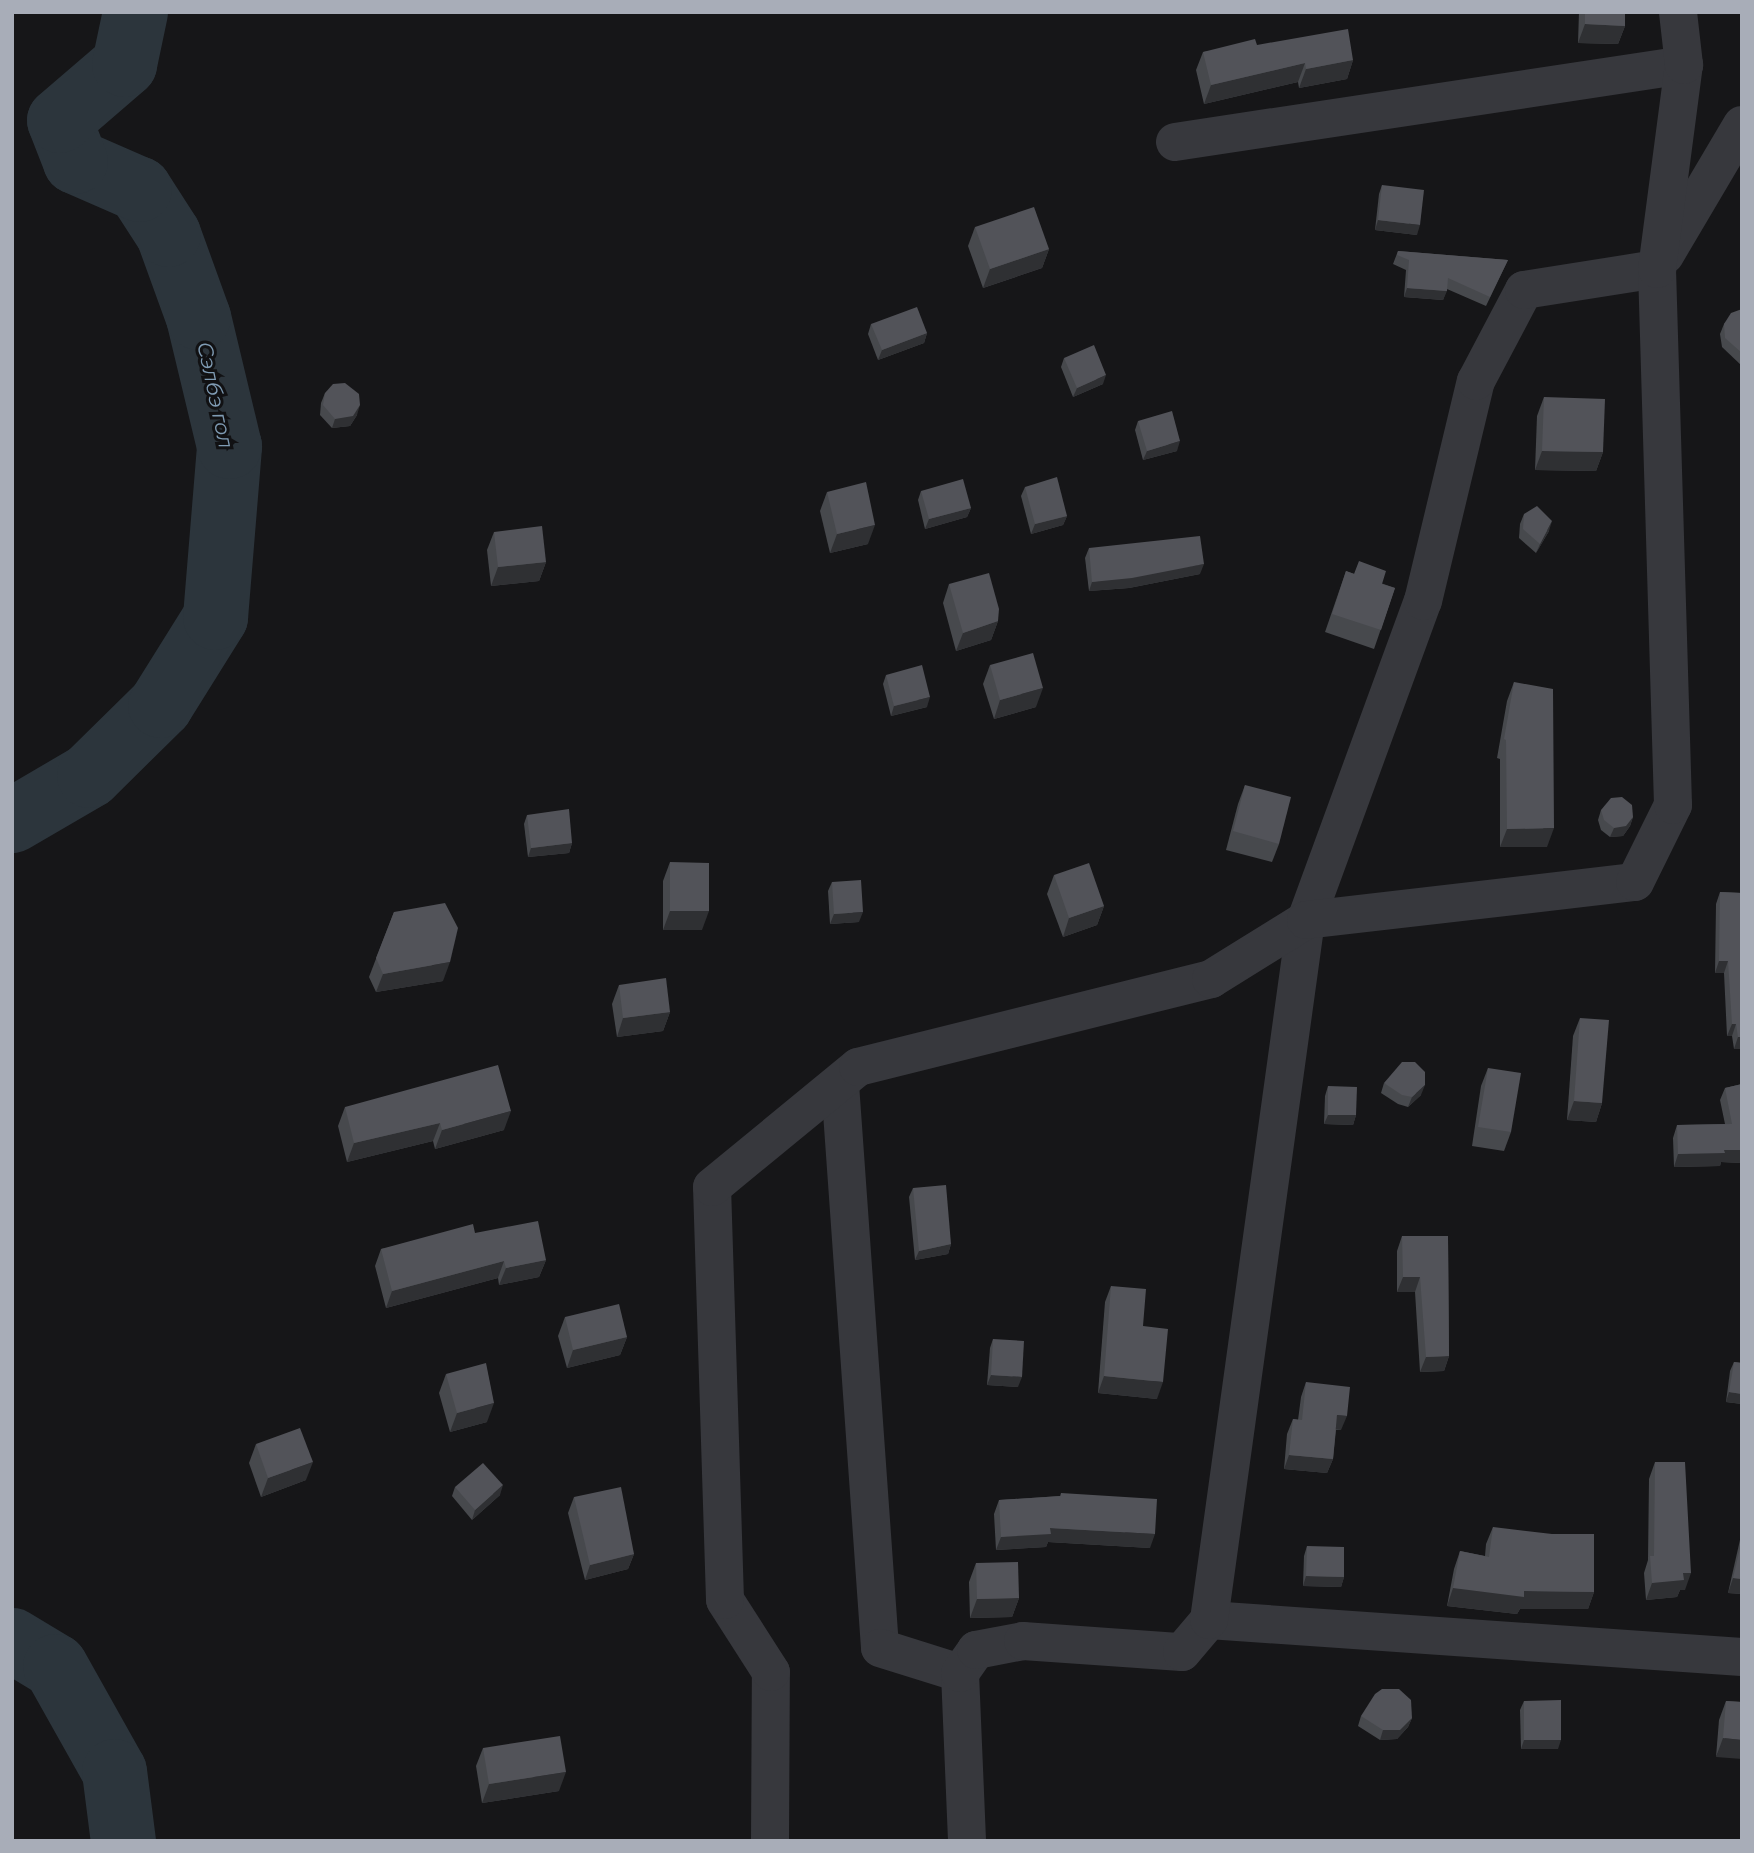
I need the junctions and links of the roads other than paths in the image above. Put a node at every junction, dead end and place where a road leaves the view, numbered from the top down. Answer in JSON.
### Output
{"nodes":[{"id":1,"x":1678,"y":12,"type":"edge"},
{"id":2,"x":1684,"y":65,"type":"junction"},
{"id":3,"x":1742,"y":125,"type":"edge"},
{"id":4,"x":1175,"y":142,"type":"dead end"},
{"id":5,"x":1657,"y":269,"type":"junction"},
{"id":6,"x":1306,"y":920,"type":"junction"},
{"id":7,"x":840,"y":1084,"type":"junction"},
{"id":8,"x":1209,"y":1620,"type":"junction"},
{"id":9,"x":1742,"y":1657,"type":"edge"},
{"id":10,"x":960,"y":1673,"type":"junction"},
{"id":11,"x":770,"y":1841,"type":"edge"},
{"id":12,"x":967,"y":1841,"type":"edge"}],
"edges":[{"from":1,"to":2,"type":"street"},
{"from":2,"to":4,"type":"street"},
{"from":2,"to":5,"type":"street"},
{"from":3,"to":5,"type":"street"},
{"from":5,"to":6,"type":"street"},
{"from":5,"to":6,"type":"street"},
{"from":6,"to":7,"type":"street"},
{"from":6,"to":8,"type":"street"},
{"from":7,"to":10,"type":"street"},
{"from":7,"to":11,"type":"street"},
{"from":8,"to":9,"type":"street"},
{"from":8,"to":10,"type":"street"},
{"from":10,"to":12,"type":"street"}]}
